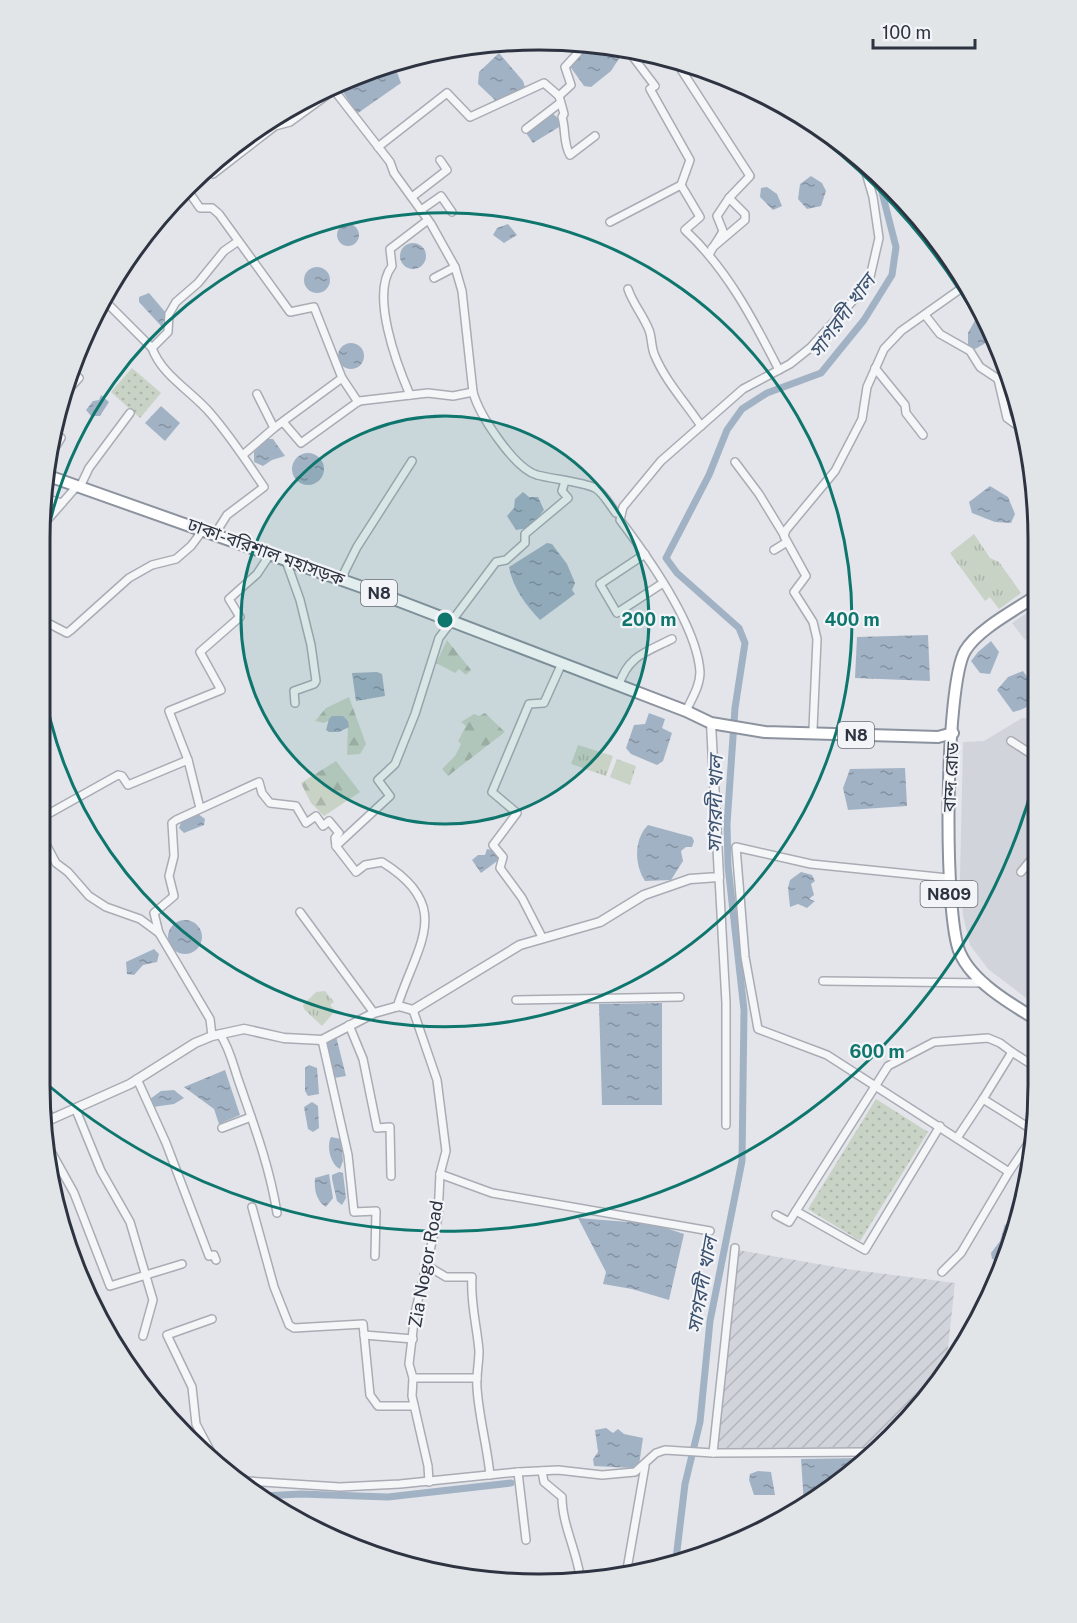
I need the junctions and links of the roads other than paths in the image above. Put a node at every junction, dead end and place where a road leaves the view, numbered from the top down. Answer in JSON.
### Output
{"nodes":[{"id":1,"x":579,"y":52,"type":"edge"},
{"id":2,"x":635,"y":59,"type":"edge"},
{"id":3,"x":682,"y":71,"type":"edge"},
{"id":4,"x":338,"y":93,"type":"edge"},
{"id":5,"x":560,"y":100,"type":"junction"},
{"id":6,"x":309,"y":107,"type":"edge"},
{"id":7,"x":278,"y":125,"type":"edge"},
{"id":8,"x":526,"y":129,"type":"dead end"},
{"id":9,"x":268,"y":131,"type":"edge"},
{"id":10,"x":595,"y":136,"type":"dead end"},
{"id":11,"x":378,"y":147,"type":"junction"},
{"id":12,"x":440,"y":160,"type":"dead end"},
{"id":13,"x":213,"y":174,"type":"edge"},
{"id":14,"x":867,"y":177,"type":"edge"},
{"id":15,"x":681,"y":185,"type":"junction"},
{"id":16,"x":191,"y":195,"type":"edge"},
{"id":17,"x":412,"y":197,"type":"junction"},
{"id":18,"x":729,"y":198,"type":"junction"},
{"id":19,"x":421,"y":210,"type":"junction"},
{"id":20,"x":452,"y":212,"type":"dead end"},
{"id":21,"x":428,"y":220,"type":"junction"},
{"id":22,"x":610,"y":222,"type":"dead end"},
{"id":23,"x":237,"y":242,"type":"junction"},
{"id":24,"x":711,"y":250,"type":"junction"},
{"id":25,"x":455,"y":267,"type":"junction"},
{"id":26,"x":434,"y":278,"type":"dead end"},
{"id":27,"x":628,"y":289,"type":"dead end"},
{"id":28,"x":959,"y":290,"type":"edge"},
{"id":29,"x":109,"y":305,"type":"edge"},
{"id":30,"x":925,"y":315,"type":"junction"},
{"id":31,"x":152,"y":348,"type":"junction"},
{"id":32,"x":875,"y":368,"type":"junction"},
{"id":33,"x":779,"y":370,"type":"junction"},
{"id":34,"x":79,"y":378,"type":"dead end"},
{"id":35,"x":342,"y":378,"type":"junction"},
{"id":36,"x":74,"y":384,"type":"edge"},
{"id":37,"x":473,"y":392,"type":"junction"},
{"id":38,"x":257,"y":394,"type":"dead end"},
{"id":39,"x":410,"y":395,"type":"junction"},
{"id":40,"x":358,"y":402,"type":"junction"},
{"id":41,"x":130,"y":413,"type":"dead end"},
{"id":42,"x":283,"y":422,"type":"junction"},
{"id":43,"x":1013,"y":423,"type":"edge"},
{"id":44,"x":702,"y":426,"type":"junction"},
{"id":45,"x":274,"y":428,"type":"junction"},
{"id":46,"x":923,"y":435,"type":"dead end"},
{"id":47,"x":244,"y":454,"type":"junction"},
{"id":48,"x":412,"y":461,"type":"dead end"},
{"id":49,"x":735,"y":462,"type":"dead end"},
{"id":50,"x":54,"y":478,"type":"edge"},
{"id":51,"x":565,"y":481,"type":"junction"},
{"id":52,"x":79,"y":486,"type":"junction"},
{"id":53,"x":52,"y":500,"type":"edge"},
{"id":54,"x":62,"y":503,"type":"junction"},
{"id":55,"x":621,"y":514,"type":"junction"},
{"id":56,"x":51,"y":516,"type":"edge"},
{"id":57,"x":204,"y":530,"type":"junction"},
{"id":58,"x":215,"y":534,"type":"junction"},
{"id":59,"x":786,"y":538,"type":"junction"},
{"id":60,"x":774,"y":550,"type":"dead end"},
{"id":61,"x":271,"y":553,"type":"junction"},
{"id":62,"x":645,"y":554,"type":"junction"},
{"id":63,"x":285,"y":558,"type":"junction"},
{"id":64,"x":340,"y":579,"type":"junction"},
{"id":65,"x":663,"y":583,"type":"junction"},
{"id":66,"x":1028,"y":601,"type":"edge"},
{"id":67,"x":450,"y":620,"type":"junction"},
{"id":68,"x":50,"y":624,"type":"edge"},
{"id":69,"x":672,"y":639,"type":"dead end"},
{"id":70,"x":562,"y":663,"type":"junction"},
{"id":71,"x":619,"y":685,"type":"junction"},
{"id":72,"x":295,"y":703,"type":"dead end"},
{"id":73,"x":686,"y":711,"type":"junction"},
{"id":74,"x":711,"y":723,"type":"junction"},
{"id":75,"x":813,"y":729,"type":"junction"},
{"id":76,"x":759,"y":730,"type":"junction"},
{"id":77,"x":953,"y":733,"type":"junction"},
{"id":78,"x":1011,"y":741,"type":"dead end"},
{"id":79,"x":1028,"y":752,"type":"edge"},
{"id":80,"x":188,"y":760,"type":"junction"},
{"id":81,"x":200,"y":808,"type":"junction"},
{"id":82,"x":50,"y":813,"type":"edge"},
{"id":83,"x":336,"y":846,"type":"junction"},
{"id":84,"x":50,"y":851,"type":"edge"},
{"id":85,"x":1028,"y":864,"type":"edge"},
{"id":86,"x":1021,"y":873,"type":"dead end"},
{"id":87,"x":718,"y":877,"type":"junction"},
{"id":88,"x":948,"y":878,"type":"junction"},
{"id":89,"x":300,"y":912,"type":"dead end"},
{"id":90,"x":159,"y":933,"type":"junction"},
{"id":91,"x":542,"y":938,"type":"junction"},
{"id":92,"x":823,"y":981,"type":"dead end"},
{"id":93,"x":986,"y":983,"type":"junction"},
{"id":94,"x":680,"y":997,"type":"dead end"},
{"id":95,"x":516,"y":1000,"type":"dead end"},
{"id":96,"x":1028,"y":1006,"type":"edge"},
{"id":97,"x":397,"y":1007,"type":"junction"},
{"id":98,"x":413,"y":1010,"type":"junction"},
{"id":99,"x":374,"y":1013,"type":"junction"},
{"id":100,"x":1028,"y":1014,"type":"edge"},
{"id":101,"x":349,"y":1025,"type":"junction"},
{"id":102,"x":216,"y":1035,"type":"junction"},
{"id":103,"x":322,"y":1041,"type":"junction"},
{"id":104,"x":1012,"y":1052,"type":"junction"},
{"id":105,"x":1028,"y":1062,"type":"edge"},
{"id":106,"x":137,"y":1079,"type":"junction"},
{"id":107,"x":876,"y":1085,"type":"junction"},
{"id":108,"x":983,"y":1099,"type":"junction"},
{"id":109,"x":76,"y":1110,"type":"junction"},
{"id":110,"x":251,"y":1117,"type":"junction"},
{"id":111,"x":51,"y":1120,"type":"edge"},
{"id":112,"x":726,"y":1125,"type":"dead end"},
{"id":113,"x":940,"y":1126,"type":"junction"},
{"id":114,"x":1025,"y":1127,"type":"edge"},
{"id":115,"x":222,"y":1128,"type":"dead end"},
{"id":116,"x":957,"y":1138,"type":"junction"},
{"id":117,"x":1023,"y":1151,"type":"edge"},
{"id":118,"x":56,"y":1159,"type":"edge"},
{"id":119,"x":1009,"y":1172,"type":"junction"},
{"id":120,"x":440,"y":1174,"type":"junction"},
{"id":121,"x":391,"y":1176,"type":"dead end"},
{"id":122,"x":252,"y":1208,"type":"dead end"},
{"id":123,"x":796,"y":1211,"type":"junction"},
{"id":124,"x":277,"y":1213,"type":"dead end"},
{"id":125,"x":776,"y":1215,"type":"dead end"},
{"id":126,"x":710,"y":1231,"type":"dead end"},
{"id":127,"x":735,"y":1248,"type":"dead end"},
{"id":128,"x":375,"y":1256,"type":"dead end"},
{"id":129,"x":216,"y":1260,"type":"dead end"},
{"id":130,"x":182,"y":1264,"type":"dead end"},
{"id":131,"x":426,"y":1265,"type":"junction"},
{"id":132,"x":942,"y":1272,"type":"dead end"},
{"id":133,"x":146,"y":1275,"type":"junction"},
{"id":134,"x":212,"y":1319,"type":"dead end"},
{"id":135,"x":364,"y":1335,"type":"junction"},
{"id":136,"x":142,"y":1336,"type":"dead end"},
{"id":137,"x":413,"y":1339,"type":"junction"},
{"id":138,"x":413,"y":1378,"type":"junction"},
{"id":139,"x":477,"y":1378,"type":"junction"},
{"id":140,"x":414,"y":1406,"type":"junction"},
{"id":141,"x":205,"y":1442,"type":"edge"},
{"id":142,"x":710,"y":1452,"type":"junction"},
{"id":143,"x":861,"y":1452,"type":"edge"},
{"id":144,"x":645,"y":1466,"type":"junction"},
{"id":145,"x":542,"y":1471,"type":"junction"},
{"id":146,"x":518,"y":1472,"type":"junction"},
{"id":147,"x":490,"y":1475,"type":"junction"},
{"id":148,"x":254,"y":1481,"type":"edge"},
{"id":149,"x":429,"y":1482,"type":"junction"},
{"id":150,"x":526,"y":1540,"type":"dead end"},
{"id":151,"x":628,"y":1565,"type":"edge"},
{"id":152,"x":579,"y":1571,"type":"edge"}],
"edges":[{"from":1,"to":5,"type":"street"},
{"from":2,"to":15,"type":"street"},
{"from":3,"to":18,"type":"street"},
{"from":4,"to":11,"type":"street"},
{"from":5,"to":8,"type":"street"},
{"from":5,"to":10,"type":"street"},
{"from":5,"to":11,"type":"street"},
{"from":6,"to":7,"type":"street"},
{"from":9,"to":13,"type":"street"},
{"from":11,"to":17,"type":"street"},
{"from":12,"to":17,"type":"street"},
{"from":14,"to":33,"type":"street"},
{"from":15,"to":22,"type":"street"},
{"from":15,"to":24,"type":"street"},
{"from":16,"to":23,"type":"street"},
{"from":17,"to":19,"type":"street"},
{"from":18,"to":24,"type":"street"},
{"from":18,"to":24,"type":"street"},
{"from":19,"to":20,"type":"street"},
{"from":19,"to":21,"type":"street"},
{"from":21,"to":25,"type":"street"},
{"from":21,"to":39,"type":"street"},
{"from":23,"to":31,"type":"street"},
{"from":23,"to":35,"type":"street"},
{"from":24,"to":33,"type":"street"},
{"from":25,"to":26,"type":"street"},
{"from":25,"to":37,"type":"street"},
{"from":27,"to":44,"type":"street"},
{"from":28,"to":30,"type":"street"},
{"from":29,"to":31,"type":"street"},
{"from":30,"to":32,"type":"street"},
{"from":30,"to":43,"type":"street"},
{"from":31,"to":47,"type":"street"},
{"from":32,"to":46,"type":"street"},
{"from":32,"to":59,"type":"street"},
{"from":33,"to":44,"type":"street"},
{"from":34,"to":36,"type":"street"},
{"from":35,"to":40,"type":"street"},
{"from":35,"to":42,"type":"street"},
{"from":37,"to":39,"type":"street"},
{"from":37,"to":51,"type":"street"},
{"from":38,"to":45,"type":"street"},
{"from":39,"to":40,"type":"street"},
{"from":40,"to":42,"type":"street"},
{"from":41,"to":52,"type":"street"},
{"from":42,"to":45,"type":"street"},
{"from":44,"to":55,"type":"street"},
{"from":45,"to":47,"type":"street"},
{"from":47,"to":58,"type":"street"},
{"from":48,"to":64,"type":"street"},
{"from":49,"to":59,"type":"street"},
{"from":50,"to":52,"type":"highway","name":"ঢাকা-বরিশাল মহাসড়ক","number":"N8"},
{"from":51,"to":55,"type":"street"},
{"from":51,"to":67,"type":"street"},
{"from":52,"to":54,"type":"street"},
{"from":52,"to":57,"type":"highway","name":"ঢাকা-বরিশাল মহাসড়ক","number":"N8"},
{"from":53,"to":54,"type":"street"},
{"from":54,"to":56,"type":"street"},
{"from":55,"to":62,"type":"street"},
{"from":57,"to":58,"type":"highway","name":"ঢাকা-বরিশাল মহাসড়ক","number":"N8"},
{"from":57,"to":68,"type":"street"},
{"from":58,"to":61,"type":"highway","name":"ঢাকা-বরিশাল মহাসড়ক","number":"N8"},
{"from":59,"to":60,"type":"street"},
{"from":59,"to":75,"type":"street"},
{"from":61,"to":63,"type":"highway","name":"ঢাকা-বরিশাল মহাসড়ক","number":"N8"},
{"from":61,"to":80,"type":"street"},
{"from":62,"to":65,"type":"street"},
{"from":62,"to":65,"type":"street"},
{"from":63,"to":64,"type":"highway","name":"ঢাকা-বরিশাল মহাসড়ক","number":"N8"},
{"from":63,"to":72,"type":"street"},
{"from":64,"to":67,"type":"highway","name":"ঢাকা-বরিশাল মহাসড়ক","number":"N8"},
{"from":65,"to":73,"type":"street"},
{"from":66,"to":77,"type":"highway"},
{"from":67,"to":70,"type":"highway","name":"ঢাকা-বরিশাল মহাসড়ক","number":"N8"},
{"from":67,"to":83,"type":"street"},
{"from":69,"to":71,"type":"street"},
{"from":70,"to":71,"type":"highway","name":"ঢাকা-বরিশাল মহাসড়ক","number":"N8"},
{"from":70,"to":91,"type":"street"},
{"from":71,"to":73,"type":"highway","name":"ঢাকা-বরিশাল মহাসড়ক","number":"N8"},
{"from":73,"to":74,"type":"highway","name":"ঢাকা-বরিশাল মহাসড়ক","number":"N8"},
{"from":74,"to":76,"type":"highway","number":"N8"},
{"from":74,"to":87,"type":"street"},
{"from":75,"to":76,"type":"highway","number":"N8"},
{"from":75,"to":77,"type":"highway","number":"N8"},
{"from":76,"to":77,"type":"highway","number":"N8"},
{"from":77,"to":88,"type":"highway","name":"বান্দ রোড","number":"N809"},
{"from":77,"to":96,"type":"highway","name":"বান্দ রোড","number":"N809"},
{"from":78,"to":79,"type":"street"},
{"from":80,"to":81,"type":"street"},
{"from":80,"to":82,"type":"street"},
{"from":81,"to":83,"type":"street"},
{"from":81,"to":90,"type":"street"},
{"from":83,"to":97,"type":"street"},
{"from":84,"to":90,"type":"street"},
{"from":85,"to":86,"type":"street"},
{"from":87,"to":91,"type":"street"},
{"from":87,"to":112,"type":"street"},
{"from":88,"to":93,"type":"highway","name":"বান্দ রোড","number":"N809"},
{"from":88,"to":107,"type":"street"},
{"from":89,"to":99,"type":"street"},
{"from":90,"to":102,"type":"street"},
{"from":91,"to":98,"type":"street"},
{"from":92,"to":93,"type":"street"},
{"from":93,"to":100,"type":"highway","name":"বান্দ রোড","number":"N809"},
{"from":94,"to":95,"type":"street"},
{"from":97,"to":98,"type":"street"},
{"from":97,"to":99,"type":"street"},
{"from":98,"to":120,"type":"street","name":"Zia Nogor Road"},
{"from":99,"to":101,"type":"street"},
{"from":101,"to":103,"type":"street"},
{"from":101,"to":121,"type":"street"},
{"from":102,"to":103,"type":"street"},
{"from":102,"to":106,"type":"street"},
{"from":102,"to":110,"type":"street"},
{"from":103,"to":128,"type":"street"},
{"from":104,"to":105,"type":"street"},
{"from":104,"to":107,"type":"street"},
{"from":104,"to":108,"type":"street"},
{"from":106,"to":109,"type":"street"},
{"from":106,"to":129,"type":"street"},
{"from":107,"to":113,"type":"street"},
{"from":107,"to":123,"type":"street"},
{"from":108,"to":114,"type":"street"},
{"from":108,"to":116,"type":"street"},
{"from":109,"to":111,"type":"street"},
{"from":109,"to":133,"type":"street"},
{"from":110,"to":115,"type":"street"},
{"from":110,"to":124,"type":"street"},
{"from":113,"to":116,"type":"street"},
{"from":113,"to":123,"type":"street"},
{"from":116,"to":119,"type":"street"},
{"from":117,"to":119,"type":"street"},
{"from":118,"to":133,"type":"street"},
{"from":119,"to":132,"type":"street"},
{"from":120,"to":126,"type":"street"},
{"from":120,"to":131,"type":"street","name":"Zia Nogor Road"},
{"from":122,"to":135,"type":"street"},
{"from":123,"to":125,"type":"street"},
{"from":127,"to":142,"type":"street"},
{"from":130,"to":133,"type":"street"},
{"from":131,"to":137,"type":"street","name":"Zia Nogor Road"},
{"from":131,"to":139,"type":"street"},
{"from":133,"to":136,"type":"street"},
{"from":134,"to":141,"type":"street"},
{"from":135,"to":137,"type":"street"},
{"from":135,"to":140,"type":"street"},
{"from":137,"to":138,"type":"street","name":"Zia Nogor Road"},
{"from":138,"to":139,"type":"street"},
{"from":138,"to":140,"type":"street","name":"Zia Nogor Road"},
{"from":139,"to":147,"type":"street"},
{"from":140,"to":149,"type":"street","name":"Zia Nogor Road"},
{"from":142,"to":143,"type":"street"},
{"from":142,"to":144,"type":"street"},
{"from":144,"to":145,"type":"street"},
{"from":144,"to":151,"type":"street"},
{"from":145,"to":146,"type":"street"},
{"from":145,"to":152,"type":"street"},
{"from":146,"to":147,"type":"street"},
{"from":146,"to":150,"type":"street"},
{"from":147,"to":149,"type":"street"},
{"from":148,"to":149,"type":"street"}]}
